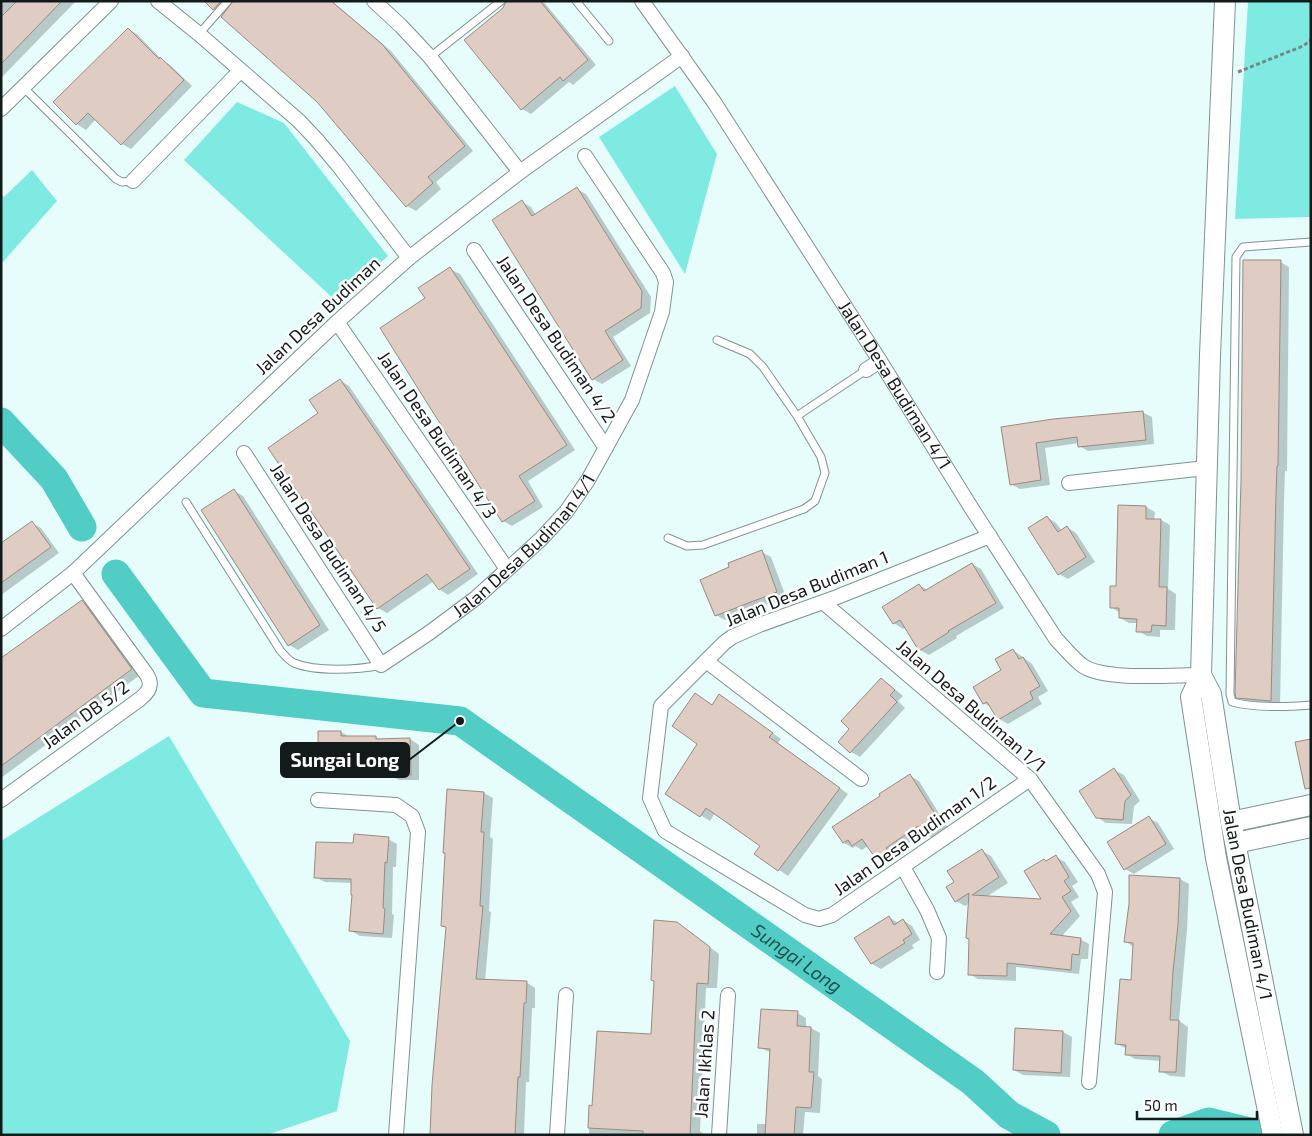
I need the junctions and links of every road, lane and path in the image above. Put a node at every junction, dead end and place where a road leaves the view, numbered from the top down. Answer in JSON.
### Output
{"nodes":[{"id":1,"x":111,"y":1,"type":"edge"},
{"id":2,"x":158,"y":1,"type":"edge"},
{"id":3,"x":228,"y":1,"type":"edge"},
{"id":4,"x":374,"y":1,"type":"edge"},
{"id":5,"x":501,"y":1,"type":"edge"},
{"id":6,"x":576,"y":1,"type":"edge"},
{"id":7,"x":642,"y":1,"type":"edge"},
{"id":8,"x":1225,"y":1,"type":"edge"},
{"id":9,"x":199,"y":34,"type":"junction"},
{"id":10,"x":1311,"y":40,"type":"edge"},
{"id":11,"x":609,"y":41,"type":"dead end"},
{"id":12,"x":682,"y":56,"type":"junction"},
{"id":13,"x":430,"y":57,"type":"junction"},
{"id":14,"x":240,"y":71,"type":"junction"},
{"id":15,"x":1222,"y":80,"type":"junction"},
{"id":16,"x":24,"y":87,"type":"junction"},
{"id":17,"x":1,"y":109,"type":"edge"},
{"id":18,"x":585,"y":156,"type":"dead end"},
{"id":19,"x":520,"y":172,"type":"junction"},
{"id":20,"x":133,"y":180,"type":"joint"},
{"id":21,"x":1311,"y":242,"type":"edge"},
{"id":22,"x":474,"y":250,"type":"dead end"},
{"id":23,"x":409,"y":258,"type":"junction"},
{"id":24,"x":337,"y":322,"type":"junction"},
{"id":25,"x":717,"y":340,"type":"dead end"},
{"id":26,"x":880,"y":361,"type":"junction"},
{"id":27,"x":866,"y":370,"type":"joint"},
{"id":28,"x":797,"y":416,"type":"junction"},
{"id":29,"x":606,"y":448,"type":"junction"},
{"id":30,"x":244,"y":452,"type":"dead end"},
{"id":31,"x":1206,"y":468,"type":"junction"},
{"id":32,"x":1070,"y":483,"type":"dead end"},
{"id":33,"x":186,"y":502,"type":"dead end"},
{"id":34,"x":990,"y":536,"type":"junction"},
{"id":35,"x":668,"y":538,"type":"dead end"},
{"id":36,"x":506,"y":569,"type":"junction"},
{"id":37,"x":73,"y":573,"type":"junction"},
{"id":38,"x":824,"y":602,"type":"junction"},
{"id":39,"x":1,"y":629,"type":"edge"},
{"id":40,"x":706,"y":661,"type":"junction"},
{"id":41,"x":381,"y":664,"type":"junction"},
{"id":42,"x":1201,"y":675,"type":"junction"},
{"id":43,"x":1311,"y":704,"type":"edge"},
{"id":44,"x":861,"y":779,"type":"dead end"},
{"id":45,"x":1030,"y":779,"type":"junction"},
{"id":46,"x":1225,"y":780,"type":"junction"},
{"id":47,"x":1,"y":800,"type":"edge"},
{"id":48,"x":318,"y":800,"type":"dead end"},
{"id":49,"x":1311,"y":805,"type":"edge"},
{"id":50,"x":1282,"y":811,"type":"junction"},
{"id":51,"x":1210,"y":820,"type":"junction"},
{"id":52,"x":1311,"y":827,"type":"edge"},
{"id":53,"x":1230,"y":833,"type":"junction"},
{"id":54,"x":1279,"y":834,"type":"junction"},
{"id":55,"x":1216,"y":858,"type":"junction"},
{"id":56,"x":903,"y":867,"type":"junction"},
{"id":57,"x":1244,"y":889,"type":"junction"},
{"id":58,"x":819,"y":919,"type":"joint"},
{"id":59,"x":937,"y":972,"type":"dead end"},
{"id":60,"x":566,"y":995,"type":"dead end"},
{"id":61,"x":728,"y":995,"type":"dead end"},
{"id":62,"x":1089,"y":1082,"type":"dead end"},
{"id":63,"x":396,"y":1135,"type":"edge"},
{"id":64,"x":557,"y":1135,"type":"edge"},
{"id":65,"x":719,"y":1135,"type":"edge"},
{"id":66,"x":1272,"y":1135,"type":"edge"},
{"id":67,"x":1293,"y":1135,"type":"edge"}],
"edges":[{"from":1,"to":16,"type":"street"},
{"from":2,"to":9,"type":"street"},
{"from":3,"to":9,"type":"lane"},
{"from":4,"to":13,"type":"street"},
{"from":5,"to":13,"type":"lane"},
{"from":6,"to":11,"type":"lane"},
{"from":7,"to":12,"type":"street","name":"Jalan Desa Budiman 4/1"},
{"from":8,"to":15,"type":"street","name":"Jalan Desa Budiman 4/1"},
{"from":9,"to":14,"type":"street"},
{"from":10,"to":15,"type":"path"},
{"from":12,"to":19,"type":"street","name":"Jalan Desa Budiman"},
{"from":12,"to":26,"type":"street","name":"Jalan Desa Budiman 4/1"},
{"from":13,"to":19,"type":"street"},
{"from":14,"to":20,"type":"street"},
{"from":14,"to":23,"type":"street"},
{"from":15,"to":31,"type":"street","name":"Jalan Desa Budiman 4/1"},
{"from":16,"to":17,"type":"street"},
{"from":16,"to":20,"type":"lane"},
{"from":18,"to":29,"type":"street","name":"Jalan Desa Budiman 4/1"},
{"from":19,"to":23,"type":"street","name":"Jalan Desa Budiman"},
{"from":21,"to":43,"type":"lane"},
{"from":22,"to":29,"type":"street","name":"Jalan Desa Budiman 4/2"},
{"from":23,"to":24,"type":"street","name":"Jalan Desa Budiman"},
{"from":24,"to":36,"type":"street","name":"Jalan Desa Budiman 4/3"},
{"from":24,"to":37,"type":"street","name":"Jalan Desa Budiman"},
{"from":25,"to":28,"type":"lane"},
{"from":26,"to":27,"type":"street"},
{"from":26,"to":34,"type":"street","name":"Jalan Desa Budiman 4/1"},
{"from":27,"to":28,"type":"lane"},
{"from":28,"to":35,"type":"lane"},
{"from":29,"to":36,"type":"street","name":"Jalan Desa Budiman 4/1"},
{"from":30,"to":41,"type":"street","name":"Jalan Desa Budiman 4/5"},
{"from":31,"to":32,"type":"street"},
{"from":31,"to":42,"type":"street","name":"Jalan Desa Budiman 4/1"},
{"from":33,"to":41,"type":"lane"},
{"from":34,"to":38,"type":"street","name":"Jalan Desa Budiman 1"},
{"from":34,"to":42,"type":"street","name":"Jalan Desa Budiman 4/1"},
{"from":36,"to":41,"type":"street","name":"Jalan Desa Budiman 4/1"},
{"from":37,"to":39,"type":"street","name":"Jalan Desa Budiman"},
{"from":37,"to":47,"type":"street","name":"Jalan DB 5/2"},
{"from":38,"to":40,"type":"street","name":"Jalan Desa Budiman 1"},
{"from":38,"to":45,"type":"street","name":"Jalan Desa Budiman 1/1"},
{"from":40,"to":44,"type":"street"},
{"from":40,"to":58,"type":"street","name":"Jalan Desa Budiman 1"},
{"from":42,"to":46,"type":"street","name":"Jalan Desa Budiman 4/1"},
{"from":42,"to":51,"type":"street","name":"Jalan Desa Budiman 4/1"},
{"from":45,"to":56,"type":"street","name":"Jalan Desa Budiman 1/2"},
{"from":45,"to":62,"type":"street","name":"Jalan Desa Budiman 1/1"},
{"from":46,"to":50,"type":"street"},
{"from":46,"to":53,"type":"street","name":"Jalan Desa Budiman 4/1"},
{"from":48,"to":63,"type":"street"},
{"from":49,"to":50,"type":"street"},
{"from":50,"to":53,"type":"street"},
{"from":51,"to":53,"type":"street"},
{"from":51,"to":55,"type":"street","name":"Jalan Desa Budiman 4/1"},
{"from":52,"to":54,"type":"street"},
{"from":53,"to":54,"type":"street"},
{"from":53,"to":55,"type":"street"},
{"from":53,"to":57,"type":"street","name":"Jalan Desa Budiman 4/1"},
{"from":54,"to":57,"type":"street"},
{"from":55,"to":66,"type":"street","name":"Jalan Desa Budiman 4/1"},
{"from":56,"to":58,"type":"street","name":"Jalan Desa Budiman 1/2"},
{"from":56,"to":59,"type":"street"},
{"from":57,"to":67,"type":"street","name":"Jalan Desa Budiman 4/1"},
{"from":60,"to":64,"type":"street"},
{"from":61,"to":65,"type":"street","name":"Jalan Ikhlas 2"}]}
